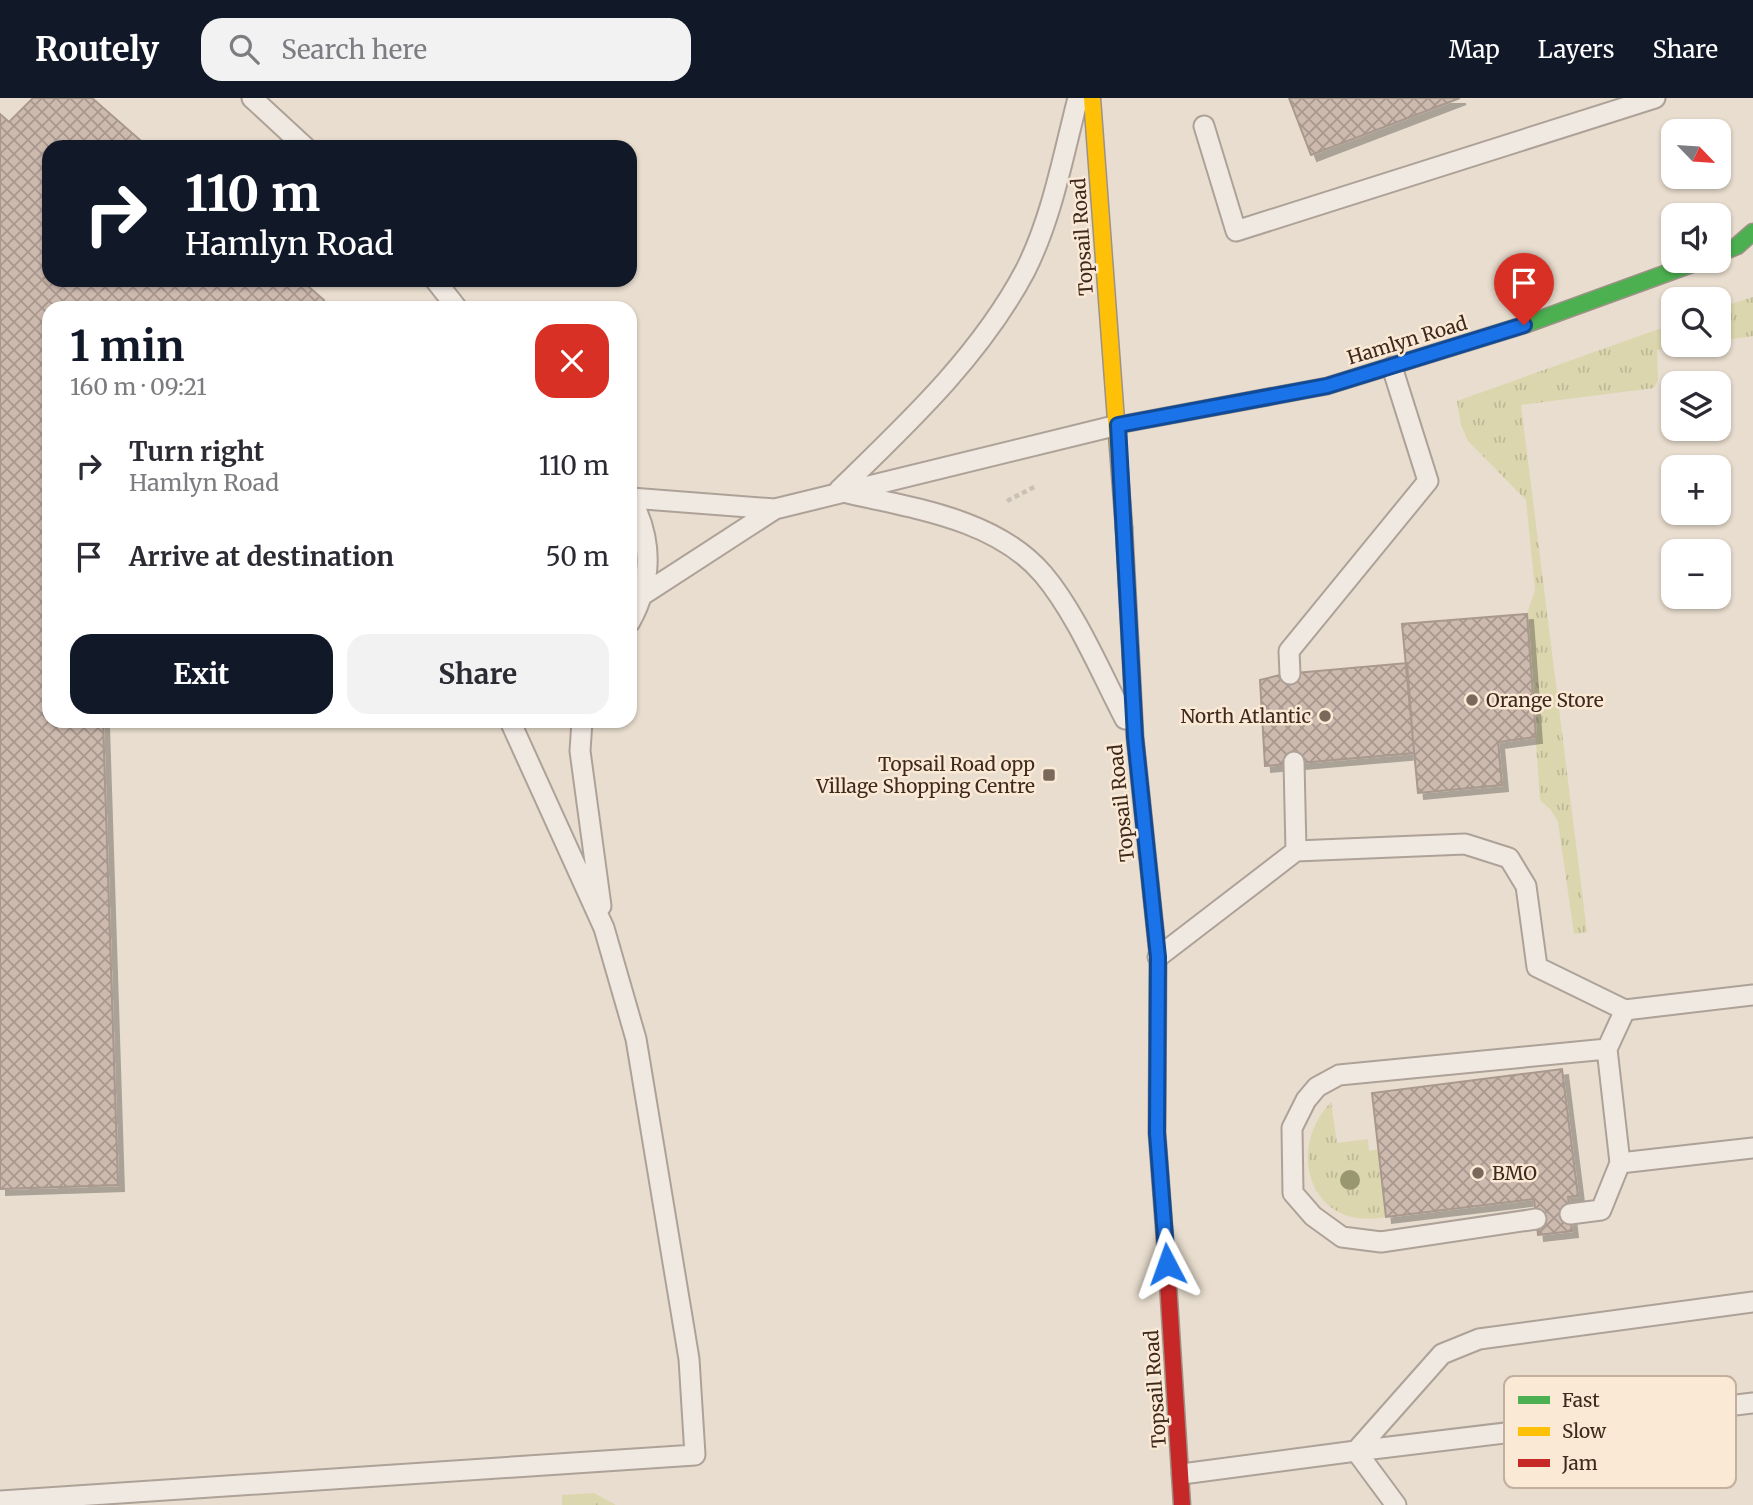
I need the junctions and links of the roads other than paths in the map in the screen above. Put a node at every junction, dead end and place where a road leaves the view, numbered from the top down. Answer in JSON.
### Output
{"nodes":[{"id":1,"x":252,"y":98,"type":"edge"},
{"id":2,"x":1078,"y":98,"type":"edge"},
{"id":3,"x":1092,"y":98,"type":"edge"},
{"id":4,"x":1655,"y":98,"type":"edge"},
{"id":5,"x":1204,"y":126,"type":"dead end"},
{"id":6,"x":297,"y":140,"type":"edge"},
{"id":7,"x":1753,"y":232,"type":"edge"},
{"id":8,"x":1736,"y":249,"type":"edge"},
{"id":9,"x":1667,"y":273,"type":"edge"},
{"id":10,"x":440,"y":287,"type":"edge"},
{"id":11,"x":452,"y":301,"type":"edge"},
{"id":12,"x":1392,"y":367,"type":"junction"},
{"id":13,"x":1118,"y":425,"type":"junction"},
{"id":14,"x":839,"y":491,"type":"junction"},
{"id":15,"x":637,"y":499,"type":"edge"},
{"id":16,"x":775,"y":509,"type":"junction"},
{"id":17,"x":637,"y":512,"type":"edge"},
{"id":18,"x":644,"y":594,"type":"junction"},
{"id":19,"x":637,"y":608,"type":"edge"},
{"id":20,"x":1290,"y":674,"type":"dead end"},
{"id":21,"x":513,"y":728,"type":"edge"},
{"id":22,"x":582,"y":728,"type":"edge"},
{"id":23,"x":1135,"y":737,"type":"junction"},
{"id":24,"x":1294,"y":762,"type":"dead end"},
{"id":25,"x":1296,"y":851,"type":"junction"},
{"id":26,"x":604,"y":928,"type":"junction"},
{"id":27,"x":1158,"y":957,"type":"junction"},
{"id":28,"x":1753,"y":995,"type":"edge"},
{"id":29,"x":1625,"y":1010,"type":"junction"},
{"id":30,"x":1607,"y":1049,"type":"junction"},
{"id":31,"x":1753,"y":1148,"type":"edge"},
{"id":32,"x":1620,"y":1163,"type":"junction"},
{"id":33,"x":1570,"y":1214,"type":"dead end"},
{"id":34,"x":1536,"y":1219,"type":"dead end"},
{"id":35,"x":1753,"y":1302,"type":"edge"},
{"id":36,"x":1504,"y":1433,"type":"edge"},
{"id":37,"x":1356,"y":1451,"type":"junction"},
{"id":38,"x":1182,"y":1474,"type":"junction"},
{"id":39,"x":0,"y":1501,"type":"edge"},
{"id":40,"x":1182,"y":1504,"type":"edge"},
{"id":41,"x":1396,"y":1505,"type":"edge"}],
"edges":[{"from":1,"to":6,"type":"lane"},
{"from":2,"to":14,"type":"lane"},
{"from":3,"to":13,"type":"main road","name":"Topsail Road"},
{"from":4,"to":5,"type":"lane"},
{"from":7,"to":8,"type":"main road"},
{"from":9,"to":12,"type":"main road","name":"Hamlyn Road"},
{"from":10,"to":11,"type":"lane"},
{"from":12,"to":13,"type":"main road","name":"Hamlyn Road"},
{"from":12,"to":20,"type":"lane"},
{"from":13,"to":14,"type":"lane"},
{"from":13,"to":23,"type":"main road","name":"Topsail Road"},
{"from":14,"to":16,"type":"lane"},
{"from":14,"to":23,"type":"lane"},
{"from":15,"to":16,"type":"lane"},
{"from":16,"to":18,"type":"lane"},
{"from":17,"to":18,"type":"lane"},
{"from":18,"to":19,"type":"lane"},
{"from":21,"to":26,"type":"lane"},
{"from":22,"to":26,"type":"lane"},
{"from":23,"to":27,"type":"main road","name":"Topsail Road"},
{"from":24,"to":25,"type":"lane"},
{"from":25,"to":27,"type":"lane"},
{"from":25,"to":29,"type":"lane"},
{"from":26,"to":39,"type":"lane"},
{"from":27,"to":38,"type":"main road","name":"Topsail Road"},
{"from":28,"to":29,"type":"lane"},
{"from":29,"to":30,"type":"lane"},
{"from":30,"to":32,"type":"lane"},
{"from":30,"to":34,"type":"lane"},
{"from":31,"to":32,"type":"lane"},
{"from":32,"to":33,"type":"lane"},
{"from":35,"to":37,"type":"lane"},
{"from":36,"to":37,"type":"lane"},
{"from":37,"to":38,"type":"lane"},
{"from":37,"to":41,"type":"lane"},
{"from":38,"to":40,"type":"main road","name":"Topsail Road"}]}
